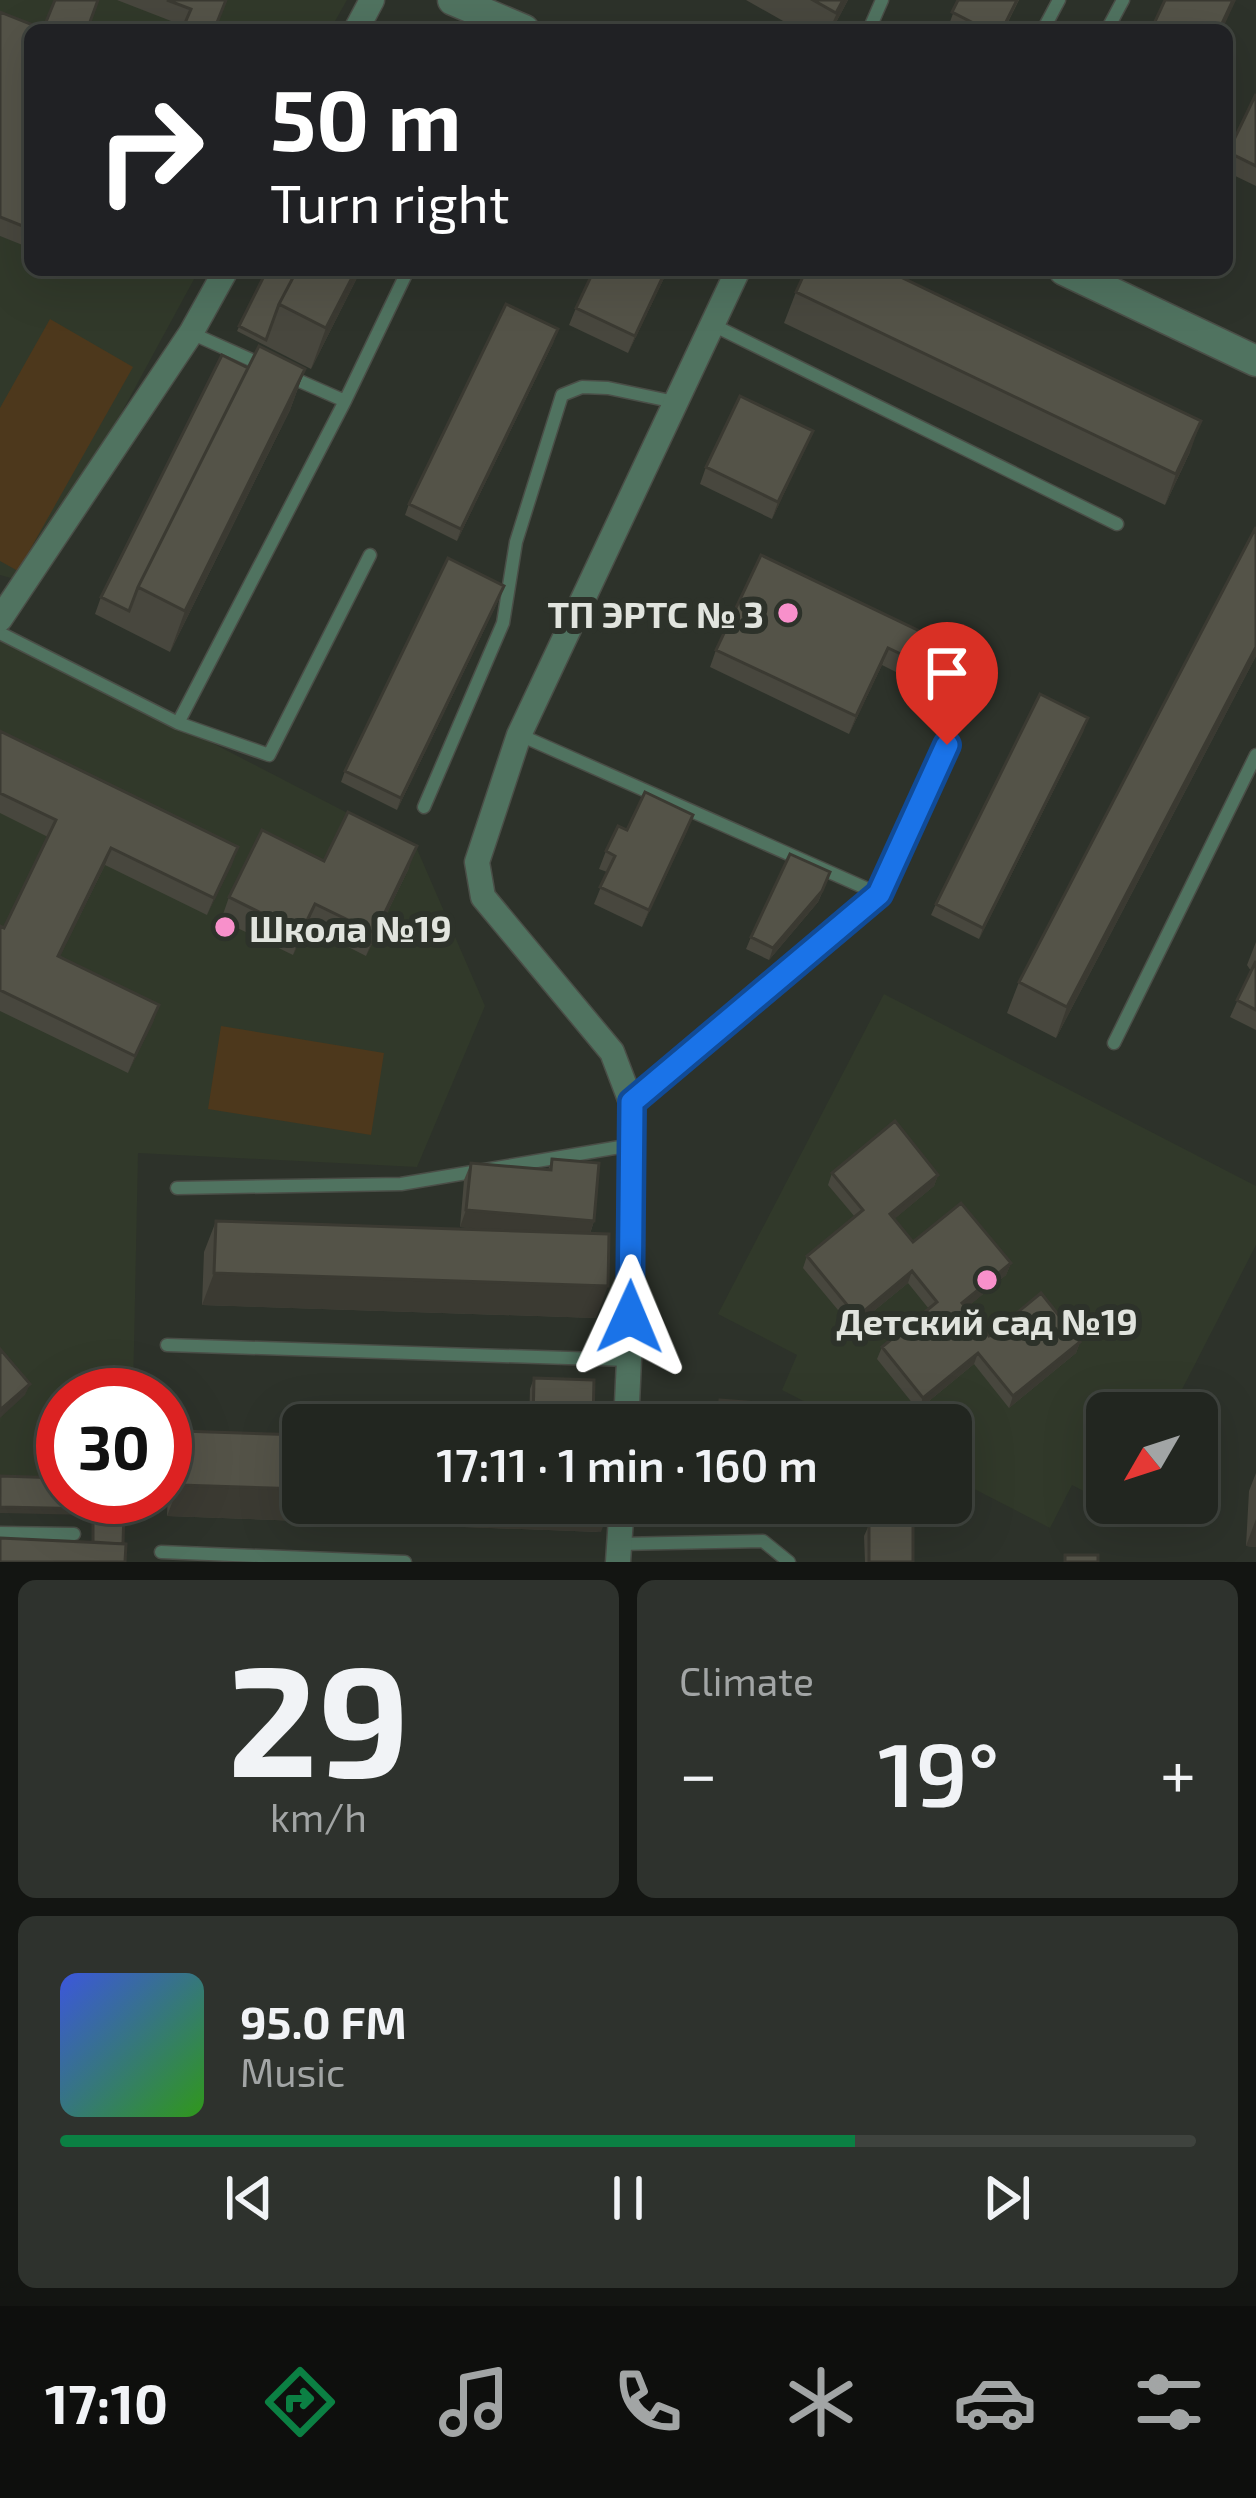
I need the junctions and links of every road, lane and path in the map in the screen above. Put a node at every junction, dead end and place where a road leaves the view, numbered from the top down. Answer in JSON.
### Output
{"nodes":[{"id":1,"x":453,"y":0,"type":"edge"},
{"id":2,"x":510,"y":24,"type":"edge"},
{"id":3,"x":223,"y":276,"type":"edge"},
{"id":4,"x":405,"y":276,"type":"edge"},
{"id":5,"x":735,"y":276,"type":"edge"},
{"id":6,"x":1077,"y":276,"type":"edge"},
{"id":7,"x":713,"y":325,"type":"junction"},
{"id":8,"x":191,"y":333,"type":"junction"},
{"id":9,"x":1256,"y":361,"type":"edge"},
{"id":10,"x":345,"y":401,"type":"junction"},
{"id":11,"x":676,"y":402,"type":"junction"},
{"id":12,"x":1117,"y":524,"type":"dead end"},
{"id":13,"x":370,"y":555,"type":"dead end"},
{"id":14,"x":0,"y":620,"type":"edge"},
{"id":15,"x":0,"y":633,"type":"edge"},
{"id":16,"x":178,"y":723,"type":"junction"},
{"id":17,"x":519,"y":734,"type":"junction"},
{"id":18,"x":947,"y":745,"type":"dead end"},
{"id":19,"x":1256,"y":754,"type":"edge"},
{"id":20,"x":424,"y":807,"type":"dead end"},
{"id":21,"x":879,"y":894,"type":"junction"},
{"id":22,"x":1114,"y":1043,"type":"dead end"},
{"id":23,"x":632,"y":1102,"type":"junction"},
{"id":24,"x":633,"y":1145,"type":"junction"},
{"id":25,"x":177,"y":1188,"type":"dead end"},
{"id":26,"x":167,"y":1345,"type":"dead end"},
{"id":27,"x":629,"y":1360,"type":"junction"},
{"id":28,"x":627,"y":1404,"type":"edge"},
{"id":29,"x":0,"y":1533,"type":"edge"},
{"id":30,"x":74,"y":1534,"type":"dead end"},
{"id":31,"x":161,"y":1552,"type":"dead end"},
{"id":32,"x":619,"y":1553,"type":"edge"},
{"id":33,"x":406,"y":1562,"type":"edge"},
{"id":34,"x":789,"y":1562,"type":"edge"}],
"edges":[{"from":1,"to":2,"type":"street"},
{"from":3,"to":8,"type":"street"},
{"from":4,"to":10,"type":"lane"},
{"from":5,"to":7,"type":"street"},
{"from":6,"to":9,"type":"street"},
{"from":7,"to":11,"type":"street"},
{"from":7,"to":12,"type":"lane"},
{"from":8,"to":10,"type":"lane"},
{"from":8,"to":14,"type":"street"},
{"from":10,"to":16,"type":"lane"},
{"from":11,"to":17,"type":"street"},
{"from":11,"to":20,"type":"lane"},
{"from":13,"to":16,"type":"lane"},
{"from":15,"to":16,"type":"lane"},
{"from":17,"to":21,"type":"lane"},
{"from":17,"to":23,"type":"street"},
{"from":18,"to":21,"type":"lane"},
{"from":19,"to":22,"type":"lane"},
{"from":21,"to":23,"type":"lane"},
{"from":23,"to":24,"type":"street"},
{"from":24,"to":25,"type":"lane"},
{"from":24,"to":27,"type":"street"},
{"from":26,"to":27,"type":"lane"},
{"from":27,"to":28,"type":"street"},
{"from":29,"to":30,"type":"lane"},
{"from":31,"to":33,"type":"lane"},
{"from":32,"to":34,"type":"lane"}]}
